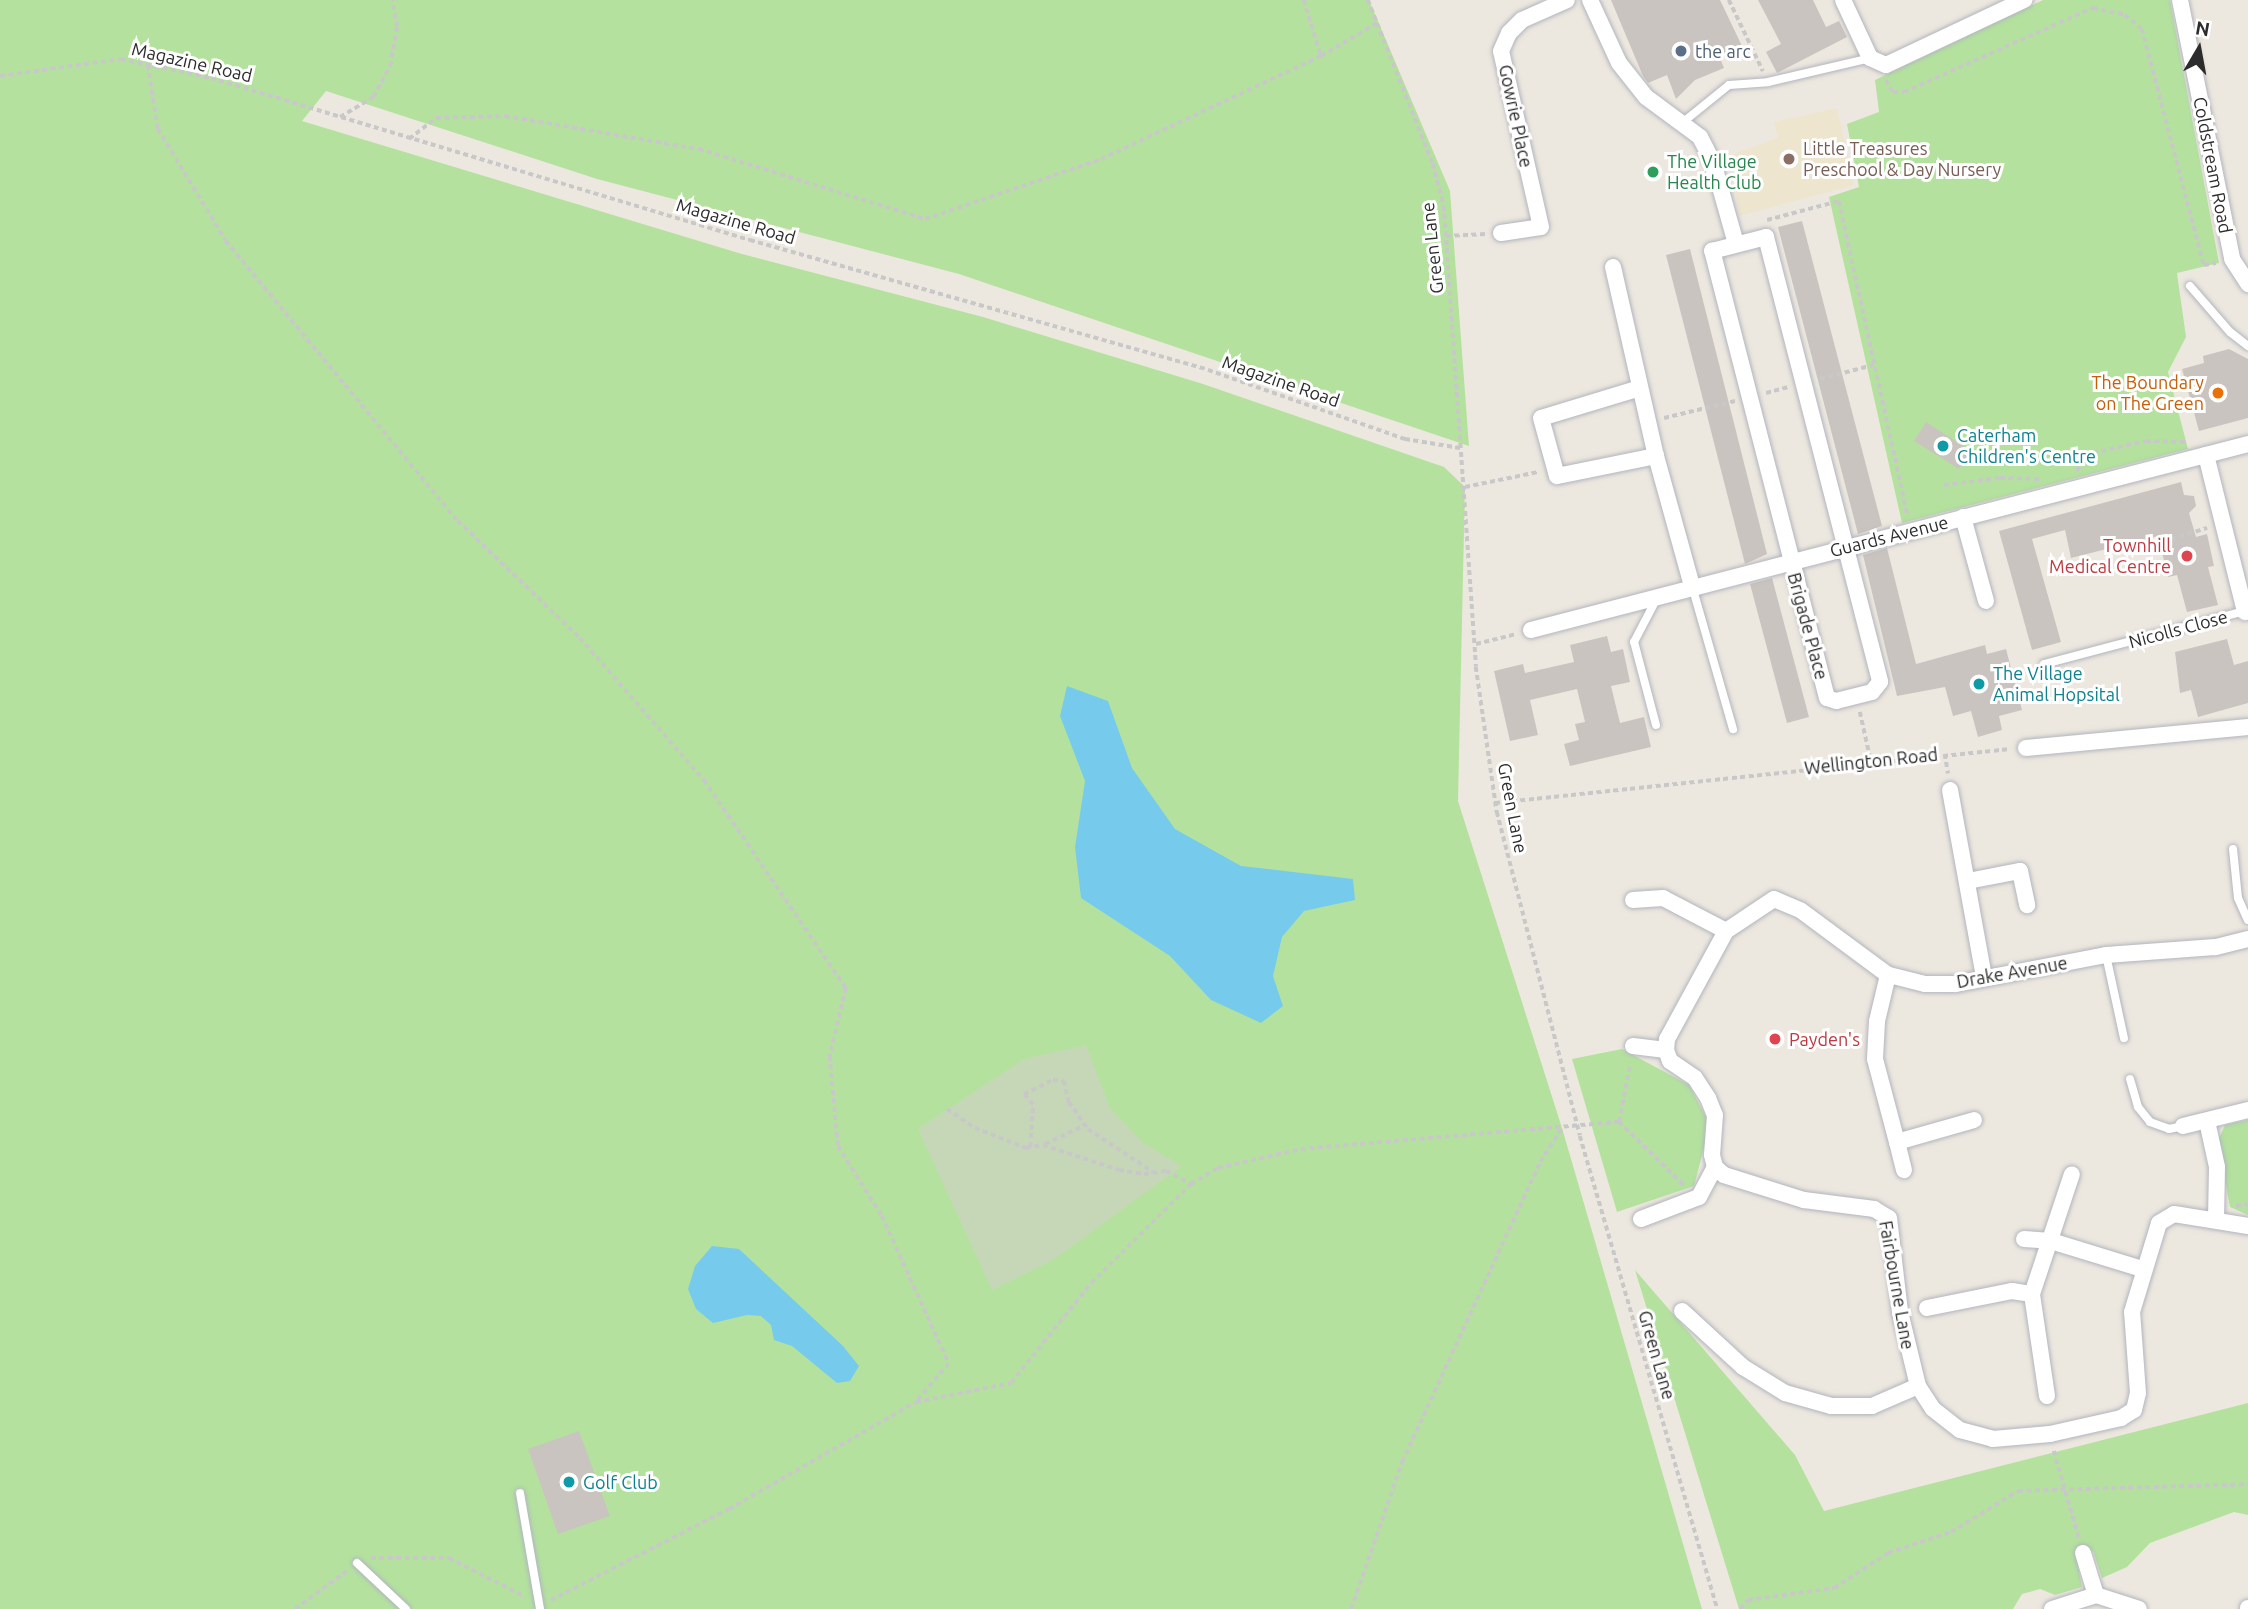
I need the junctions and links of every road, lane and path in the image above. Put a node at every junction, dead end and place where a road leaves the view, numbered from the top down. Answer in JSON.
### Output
{"nodes":[{"id":1,"x":392,"y":0,"type":"edge"},
{"id":2,"x":1304,"y":0,"type":"edge"},
{"id":3,"x":1368,"y":0,"type":"edge"},
{"id":4,"x":1567,"y":0,"type":"edge"},
{"id":5,"x":1590,"y":0,"type":"edge"},
{"id":6,"x":1729,"y":0,"type":"edge"},
{"id":7,"x":1843,"y":0,"type":"edge"},
{"id":8,"x":2024,"y":0,"type":"edge"},
{"id":9,"x":2180,"y":0,"type":"edge"},
{"id":10,"x":1377,"y":23,"type":"junction"},
{"id":11,"x":1321,"y":56,"type":"junction"},
{"id":12,"x":1873,"y":61,"type":"junction"},
{"id":13,"x":148,"y":65,"type":"junction"},
{"id":14,"x":0,"y":76,"type":"edge"},
{"id":15,"x":1768,"y":82,"type":"junction"},
{"id":16,"x":338,"y":118,"type":"junction"},
{"id":17,"x":1682,"y":123,"type":"junction"},
{"id":18,"x":408,"y":139,"type":"junction"},
{"id":19,"x":1501,"y":233,"type":"joint"},
{"id":20,"x":1446,"y":236,"type":"junction"},
{"id":21,"x":1734,"y":236,"type":"junction"},
{"id":22,"x":2232,"y":259,"type":"junction"},
{"id":23,"x":1613,"y":267,"type":"dead end"},
{"id":24,"x":2248,"y":284,"type":"edge"},
{"id":25,"x":2190,"y":286,"type":"dead end"},
{"id":26,"x":2248,"y":346,"type":"edge"},
{"id":27,"x":1640,"y":388,"type":"junction"},
{"id":28,"x":2193,"y":443,"type":"dead end"},
{"id":29,"x":2248,"y":444,"type":"edge"},
{"id":30,"x":1460,"y":448,"type":"junction"},
{"id":31,"x":2206,"y":455,"type":"junction"},
{"id":32,"x":1656,"y":456,"type":"junction"},
{"id":33,"x":1555,"y":468,"type":"junction"},
{"id":34,"x":2065,"y":474,"type":"dead end"},
{"id":35,"x":2054,"y":476,"type":"dead end"},
{"id":36,"x":1944,"y":485,"type":"dead end"},
{"id":37,"x":1465,"y":487,"type":"junction"},
{"id":38,"x":1963,"y":517,"type":"junction"},
{"id":39,"x":2223,"y":524,"type":"junction"},
{"id":40,"x":1910,"y":530,"type":"junction"},
{"id":41,"x":1844,"y":547,"type":"junction"},
{"id":42,"x":2147,"y":547,"type":"dead end"},
{"id":43,"x":1790,"y":561,"type":"junction"},
{"id":44,"x":1692,"y":586,"type":"junction"},
{"id":45,"x":1658,"y":596,"type":"junction"},
{"id":46,"x":1986,"y":601,"type":"dead end"},
{"id":47,"x":2246,"y":611,"type":"edge"},
{"id":48,"x":1531,"y":631,"type":"joint"},
{"id":49,"x":1475,"y":644,"type":"junction"},
{"id":50,"x":2044,"y":664,"type":"dead end"},
{"id":51,"x":1856,"y":697,"type":"junction"},
{"id":52,"x":1656,"y":725,"type":"dead end"},
{"id":53,"x":2248,"y":727,"type":"edge"},
{"id":54,"x":1733,"y":729,"type":"dead end"},
{"id":55,"x":2026,"y":748,"type":"joint"},
{"id":56,"x":1871,"y":761,"type":"junction"},
{"id":57,"x":1950,"y":790,"type":"dead end"},
{"id":58,"x":1495,"y":803,"type":"junction"},
{"id":59,"x":2233,"y":849,"type":"dead end"},
{"id":60,"x":1968,"y":881,"type":"junction"},
{"id":61,"x":1633,"y":900,"type":"dead end"},
{"id":62,"x":2027,"y":905,"type":"dead end"},
{"id":63,"x":2248,"y":920,"type":"edge"},
{"id":64,"x":1726,"y":932,"type":"junction"},
{"id":65,"x":2248,"y":939,"type":"edge"},
{"id":66,"x":2106,"y":955,"type":"junction"},
{"id":67,"x":1888,"y":975,"type":"junction"},
{"id":68,"x":1984,"y":977,"type":"junction"},
{"id":69,"x":2124,"y":1038,"type":"dead end"},
{"id":70,"x":1635,"y":1046,"type":"joint"},
{"id":71,"x":1665,"y":1050,"type":"junction"},
{"id":72,"x":2130,"y":1079,"type":"dead end"},
{"id":73,"x":947,"y":1109,"type":"dead end"},
{"id":74,"x":2248,"y":1110,"type":"edge"},
{"id":75,"x":1973,"y":1121,"type":"dead end"},
{"id":76,"x":2207,"y":1121,"type":"junction"},
{"id":77,"x":1619,"y":1122,"type":"junction"},
{"id":78,"x":1084,"y":1125,"type":"junction"},
{"id":79,"x":1577,"y":1125,"type":"junction"},
{"id":80,"x":2183,"y":1126,"type":"joint"},
{"id":81,"x":1562,"y":1128,"type":"junction"},
{"id":82,"x":1897,"y":1142,"type":"junction"},
{"id":83,"x":1043,"y":1145,"type":"junction"},
{"id":84,"x":1030,"y":1147,"type":"junction"},
{"id":85,"x":1715,"y":1167,"type":"junction"},
{"id":86,"x":1904,"y":1170,"type":"dead end"},
{"id":87,"x":1155,"y":1172,"type":"junction"},
{"id":88,"x":2072,"y":1174,"type":"dead end"},
{"id":89,"x":1191,"y":1184,"type":"junction"},
{"id":90,"x":1699,"y":1197,"type":"junction"},
{"id":91,"x":1641,"y":1219,"type":"dead end"},
{"id":92,"x":2216,"y":1220,"type":"junction"},
{"id":93,"x":2248,"y":1226,"type":"edge"},
{"id":94,"x":2024,"y":1239,"type":"dead end"},
{"id":95,"x":2051,"y":1241,"type":"junction"},
{"id":96,"x":2142,"y":1269,"type":"junction"},
{"id":97,"x":2032,"y":1294,"type":"junction"},
{"id":98,"x":1927,"y":1308,"type":"dead end"},
{"id":99,"x":1682,"y":1311,"type":"dead end"},
{"id":100,"x":1919,"y":1387,"type":"junction"},
{"id":101,"x":2047,"y":1396,"type":"dead end"},
{"id":102,"x":916,"y":1402,"type":"junction"},
{"id":103,"x":2050,"y":1434,"type":"junction"},
{"id":104,"x":2248,"y":1484,"type":"edge"},
{"id":105,"x":2065,"y":1489,"type":"junction"},
{"id":106,"x":520,"y":1493,"type":"dead end"},
{"id":107,"x":2084,"y":1553,"type":"joint"},
{"id":108,"x":357,"y":1563,"type":"junction"},
{"id":109,"x":2095,"y":1595,"type":"junction"},
{"id":110,"x":541,"y":1607,"type":"edge"},
{"id":111,"x":295,"y":1609,"type":"edge"},
{"id":112,"x":406,"y":1609,"type":"edge"},
{"id":113,"x":1351,"y":1609,"type":"edge"},
{"id":114,"x":1717,"y":1609,"type":"edge"},
{"id":115,"x":1740,"y":1609,"type":"edge"},
{"id":116,"x":2052,"y":1609,"type":"edge"},
{"id":117,"x":2139,"y":1609,"type":"edge"}],
"edges":[{"from":1,"to":16,"type":"path"},
{"from":2,"to":11,"type":"path"},
{"from":3,"to":10,"type":"path","name":"Green Lane"},
{"from":4,"to":19,"type":"street","name":"Gowrie Place"},
{"from":5,"to":17,"type":"street"},
{"from":6,"to":15,"type":"path"},
{"from":7,"to":12,"type":"street"},
{"from":8,"to":12,"type":"street"},
{"from":9,"to":22,"type":"street","name":"Coldstream Road"},
{"from":10,"to":11,"type":"path"},
{"from":10,"to":20,"type":"path","name":"Green Lane"},
{"from":11,"to":18,"type":"path"},
{"from":12,"to":15,"type":"lane"},
{"from":12,"to":22,"type":"path"},
{"from":13,"to":14,"type":"path","name":"Magazine Road"},
{"from":13,"to":16,"type":"path","name":"Magazine Road"},
{"from":13,"to":102,"type":"path"},
{"from":15,"to":17,"type":"lane"},
{"from":16,"to":18,"type":"path","name":"Magazine Road"},
{"from":17,"to":21,"type":"street"},
{"from":18,"to":30,"type":"path","name":"Magazine Road"},
{"from":19,"to":20,"type":"path"},
{"from":20,"to":30,"type":"path","name":"Green Lane"},
{"from":21,"to":40,"type":"path"},
{"from":21,"to":41,"type":"street"},
{"from":21,"to":43,"type":"street","name":"Brigade Place"},
{"from":22,"to":24,"type":"street","name":"Coldstream Road"},
{"from":23,"to":27,"type":"street"},
{"from":25,"to":26,"type":"lane"},
{"from":27,"to":32,"type":"street"},
{"from":27,"to":33,"type":"street"},
{"from":28,"to":34,"type":"path"},
{"from":29,"to":31,"type":"street","name":"Guards Avenue"},
{"from":30,"to":37,"type":"path","name":"Green Lane"},
{"from":31,"to":38,"type":"street","name":"Guards Avenue"},
{"from":31,"to":39,"type":"street"},
{"from":32,"to":33,"type":"street"},
{"from":32,"to":44,"type":"street"},
{"from":33,"to":37,"type":"path"},
{"from":35,"to":36,"type":"path"},
{"from":37,"to":49,"type":"path","name":"Green Lane"},
{"from":38,"to":40,"type":"street","name":"Guards Avenue"},
{"from":38,"to":46,"type":"street"},
{"from":39,"to":42,"type":"path"},
{"from":39,"to":47,"type":"street"},
{"from":40,"to":41,"type":"street","name":"Guards Avenue"},
{"from":41,"to":43,"type":"street","name":"Guards Avenue"},
{"from":41,"to":51,"type":"street"},
{"from":43,"to":44,"type":"street","name":"Guards Avenue"},
{"from":43,"to":51,"type":"street","name":"Brigade Place"},
{"from":44,"to":45,"type":"street","name":"Guards Avenue"},
{"from":44,"to":54,"type":"lane"},
{"from":45,"to":48,"type":"street","name":"Guards Avenue"},
{"from":45,"to":52,"type":"lane"},
{"from":47,"to":50,"type":"lane","name":"Nicolls Close"},
{"from":48,"to":49,"type":"path"},
{"from":49,"to":58,"type":"path","name":"Green Lane"},
{"from":51,"to":56,"type":"path"},
{"from":53,"to":55,"type":"street"},
{"from":55,"to":56,"type":"path","name":"Wellington Road"},
{"from":56,"to":58,"type":"path","name":"Wellington Road"},
{"from":57,"to":60,"type":"street"},
{"from":58,"to":79,"type":"path","name":"Green Lane"},
{"from":59,"to":63,"type":"lane"},
{"from":60,"to":62,"type":"street"},
{"from":60,"to":68,"type":"street"},
{"from":61,"to":64,"type":"street"},
{"from":64,"to":67,"type":"street","name":"Drake Avenue"},
{"from":64,"to":71,"type":"street"},
{"from":65,"to":66,"type":"street","name":"Drake Avenue"},
{"from":66,"to":68,"type":"street","name":"Drake Avenue"},
{"from":66,"to":69,"type":"lane"},
{"from":67,"to":68,"type":"street","name":"Drake Avenue"},
{"from":67,"to":82,"type":"street"},
{"from":70,"to":71,"type":"street"},
{"from":70,"to":77,"type":"path"},
{"from":71,"to":85,"type":"street"},
{"from":72,"to":80,"type":"lane"},
{"from":73,"to":84,"type":"path"},
{"from":74,"to":76,"type":"street"},
{"from":75,"to":82,"type":"street"},
{"from":76,"to":80,"type":"street"},
{"from":76,"to":92,"type":"street"},
{"from":77,"to":79,"type":"path"},
{"from":77,"to":90,"type":"path"},
{"from":78,"to":83,"type":"path"},
{"from":78,"to":84,"type":"path"},
{"from":78,"to":87,"type":"path"},
{"from":79,"to":81,"type":"path"},
{"from":79,"to":114,"type":"path","name":"Green Lane"},
{"from":81,"to":89,"type":"path"},
{"from":81,"to":113,"type":"path"},
{"from":82,"to":86,"type":"street"},
{"from":83,"to":84,"type":"path"},
{"from":83,"to":87,"type":"path"},
{"from":85,"to":90,"type":"street"},
{"from":85,"to":100,"type":"street","name":"Fairbourne Lane"},
{"from":87,"to":89,"type":"path"},
{"from":88,"to":95,"type":"street"},
{"from":89,"to":102,"type":"path"},
{"from":90,"to":91,"type":"street"},
{"from":92,"to":93,"type":"street","name":"Fairbourne Lane"},
{"from":92,"to":96,"type":"street","name":"Fairbourne Lane"},
{"from":94,"to":95,"type":"street"},
{"from":95,"to":96,"type":"street"},
{"from":95,"to":97,"type":"street"},
{"from":96,"to":103,"type":"street","name":"Fairbourne Lane"},
{"from":97,"to":98,"type":"street"},
{"from":97,"to":101,"type":"street"},
{"from":99,"to":100,"type":"street"},
{"from":100,"to":103,"type":"street","name":"Fairbourne Lane"},
{"from":102,"to":110,"type":"path"},
{"from":103,"to":105,"type":"path"},
{"from":104,"to":105,"type":"path"},
{"from":105,"to":107,"type":"path"},
{"from":105,"to":115,"type":"path"},
{"from":106,"to":110,"type":"lane"},
{"from":107,"to":109,"type":"street"},
{"from":108,"to":110,"type":"path"},
{"from":108,"to":111,"type":"path"},
{"from":108,"to":112,"type":"lane"},
{"from":109,"to":116,"type":"street"},
{"from":109,"to":117,"type":"street"}]}
